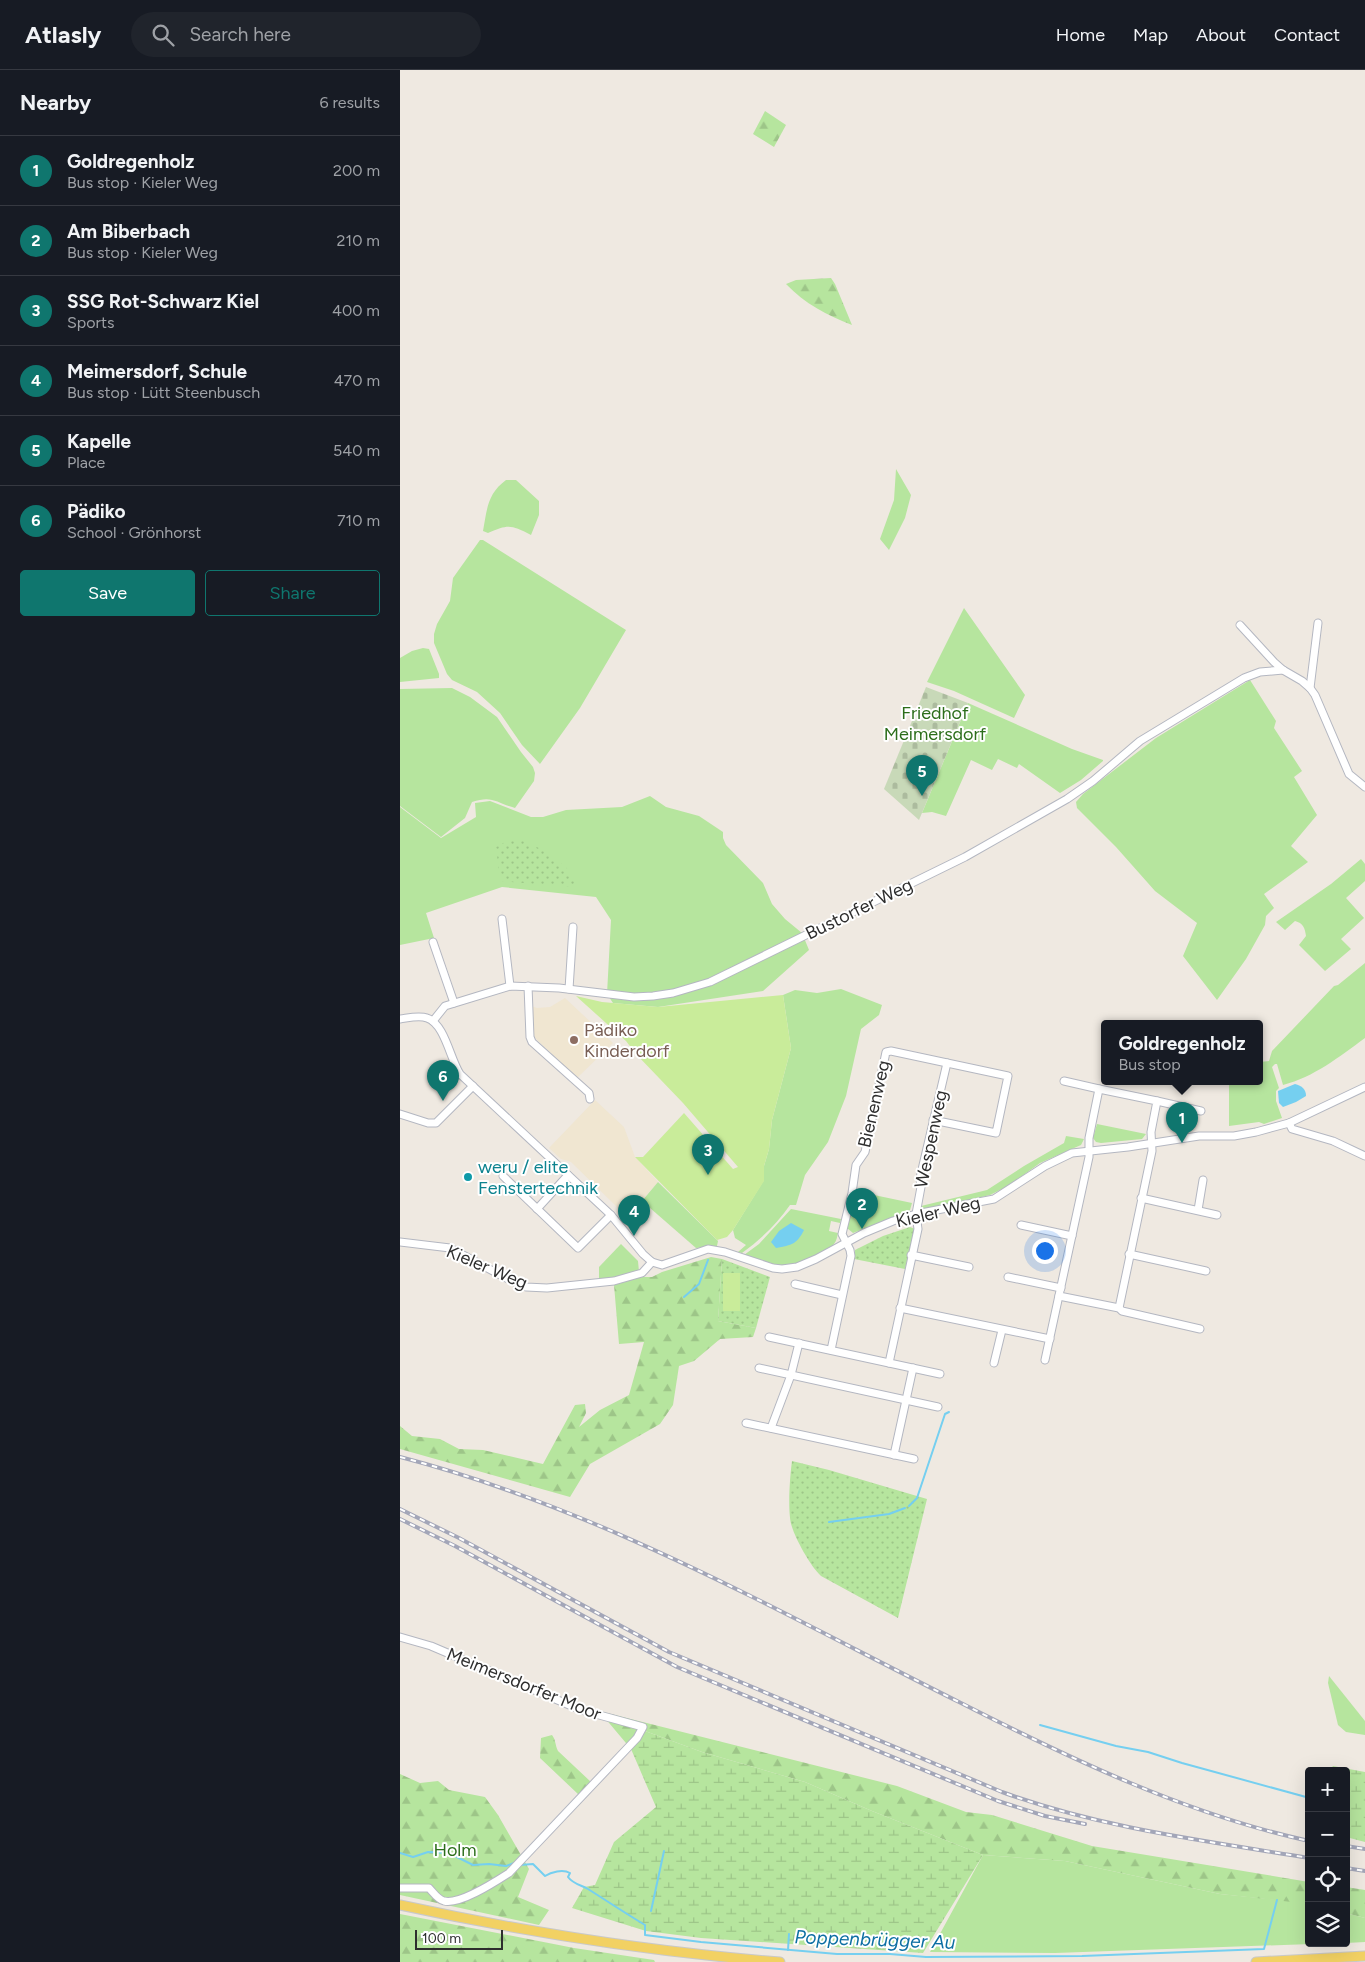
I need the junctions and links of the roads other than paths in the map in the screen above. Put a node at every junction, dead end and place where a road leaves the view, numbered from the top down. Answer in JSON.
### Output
{"nodes":[{"id":1,"x":1318,"y":623,"type":"dead end"},
{"id":2,"x":1240,"y":625,"type":"dead end"},
{"id":3,"x":1283,"y":670,"type":"junction"},
{"id":4,"x":1310,"y":688,"type":"junction"},
{"id":5,"x":1365,"y":787,"type":"edge"},
{"id":6,"x":502,"y":919,"type":"dead end"},
{"id":7,"x":573,"y":927,"type":"dead end"},
{"id":8,"x":433,"y":942,"type":"dead end"},
{"id":9,"x":510,"y":986,"type":"junction"},
{"id":10,"x":528,"y":986,"type":"junction"},
{"id":11,"x":569,"y":989,"type":"junction"},
{"id":12,"x":454,"y":1002,"type":"junction"},
{"id":13,"x":400,"y":1019,"type":"edge"},
{"id":14,"x":433,"y":1021,"type":"junction"},
{"id":15,"x":947,"y":1063,"type":"junction"},
{"id":16,"x":1064,"y":1081,"type":"dead end"},
{"id":17,"x":472,"y":1086,"type":"junction"},
{"id":18,"x":1365,"y":1087,"type":"edge"},
{"id":19,"x":1099,"y":1089,"type":"junction"},
{"id":20,"x":590,"y":1099,"type":"dead end"},
{"id":21,"x":1157,"y":1101,"type":"junction"},
{"id":22,"x":1201,"y":1110,"type":"dead end"},
{"id":23,"x":400,"y":1114,"type":"edge"},
{"id":24,"x":933,"y":1120,"type":"junction"},
{"id":25,"x":1289,"y":1123,"type":"junction"},
{"id":26,"x":1151,"y":1143,"type":"junction"},
{"id":27,"x":1088,"y":1150,"type":"junction"},
{"id":28,"x":1365,"y":1156,"type":"edge"},
{"id":29,"x":568,"y":1175,"type":"junction"},
{"id":30,"x":503,"y":1176,"type":"dead end"},
{"id":31,"x":1203,"y":1180,"type":"dead end"},
{"id":32,"x":1141,"y":1198,"type":"junction"},
{"id":33,"x":537,"y":1209,"type":"junction"},
{"id":34,"x":1198,"y":1210,"type":"junction"},
{"id":35,"x":916,"y":1214,"type":"junction"},
{"id":36,"x":1217,"y":1215,"type":"dead end"},
{"id":37,"x":611,"y":1216,"type":"junction"},
{"id":38,"x":1021,"y":1225,"type":"dead end"},
{"id":39,"x":1072,"y":1236,"type":"junction"},
{"id":40,"x":400,"y":1242,"type":"edge"},
{"id":41,"x":846,"y":1242,"type":"junction"},
{"id":42,"x":1129,"y":1254,"type":"junction"},
{"id":43,"x":911,"y":1255,"type":"junction"},
{"id":44,"x":652,"y":1262,"type":"junction"},
{"id":45,"x":968,"y":1267,"type":"dead end"},
{"id":46,"x":1206,"y":1271,"type":"dead end"},
{"id":47,"x":1008,"y":1277,"type":"dead end"},
{"id":48,"x":795,"y":1284,"type":"dead end"},
{"id":49,"x":1060,"y":1288,"type":"junction"},
{"id":50,"x":842,"y":1295,"type":"junction"},
{"id":51,"x":1059,"y":1296,"type":"junction"},
{"id":52,"x":900,"y":1308,"type":"junction"},
{"id":53,"x":1119,"y":1308,"type":"junction"},
{"id":54,"x":1200,"y":1328,"type":"dead end"},
{"id":55,"x":1002,"y":1330,"type":"junction"},
{"id":56,"x":768,"y":1337,"type":"dead end"},
{"id":57,"x":1050,"y":1339,"type":"junction"},
{"id":58,"x":799,"y":1343,"type":"junction"},
{"id":59,"x":831,"y":1350,"type":"junction"},
{"id":60,"x":1045,"y":1360,"type":"dead end"},
{"id":61,"x":889,"y":1363,"type":"junction"},
{"id":62,"x":994,"y":1363,"type":"dead end"},
{"id":63,"x":759,"y":1368,"type":"dead end"},
{"id":64,"x":913,"y":1368,"type":"junction"},
{"id":65,"x":791,"y":1374,"type":"junction"},
{"id":66,"x":940,"y":1374,"type":"dead end"},
{"id":67,"x":906,"y":1400,"type":"junction"},
{"id":68,"x":938,"y":1407,"type":"dead end"},
{"id":69,"x":746,"y":1423,"type":"dead end"},
{"id":70,"x":770,"y":1428,"type":"junction"},
{"id":71,"x":894,"y":1455,"type":"junction"},
{"id":72,"x":914,"y":1459,"type":"dead end"},
{"id":73,"x":400,"y":1637,"type":"edge"},
{"id":74,"x":400,"y":1888,"type":"edge"},
{"id":75,"x":400,"y":1905,"type":"edge"},
{"id":76,"x":1365,"y":1956,"type":"edge"},
{"id":77,"x":780,"y":1962,"type":"edge"},
{"id":78,"x":1256,"y":1962,"type":"edge"}],
"edges":[{"from":1,"to":4,"type":"street"},
{"from":2,"to":3,"type":"street"},
{"from":3,"to":4,"type":"street"},
{"from":3,"to":11,"type":"street","name":"Bustorfer Weg"},
{"from":4,"to":5,"type":"street"},
{"from":6,"to":9,"type":"street"},
{"from":7,"to":11,"type":"street"},
{"from":8,"to":12,"type":"street"},
{"from":9,"to":10,"type":"street","name":"Bustorfer Weg"},
{"from":9,"to":12,"type":"street","name":"Bustorfer Weg"},
{"from":10,"to":11,"type":"street","name":"Bustorfer Weg"},
{"from":10,"to":20,"type":"street"},
{"from":12,"to":14,"type":"street","name":"Bustorfer Weg"},
{"from":13,"to":14,"type":"street"},
{"from":14,"to":17,"type":"street"},
{"from":15,"to":24,"type":"street","name":"Wespenweg"},
{"from":15,"to":24,"type":"street"},
{"from":15,"to":41,"type":"street","name":"Bienenweg"},
{"from":16,"to":19,"type":"street"},
{"from":17,"to":23,"type":"street"},
{"from":17,"to":29,"type":"street"},
{"from":18,"to":25,"type":"street","name":"Kieler Weg"},
{"from":19,"to":21,"type":"street"},
{"from":19,"to":27,"type":"street"},
{"from":21,"to":22,"type":"street"},
{"from":21,"to":26,"type":"street"},
{"from":24,"to":35,"type":"street","name":"Wespenweg"},
{"from":25,"to":26,"type":"street","name":"Kieler Weg"},
{"from":25,"to":28,"type":"street"},
{"from":26,"to":27,"type":"street","name":"Kieler Weg"},
{"from":26,"to":32,"type":"street"},
{"from":27,"to":35,"type":"street","name":"Kieler Weg"},
{"from":27,"to":39,"type":"street"},
{"from":29,"to":33,"type":"street"},
{"from":29,"to":37,"type":"street"},
{"from":30,"to":33,"type":"street"},
{"from":31,"to":34,"type":"street"},
{"from":32,"to":34,"type":"street"},
{"from":32,"to":42,"type":"street"},
{"from":33,"to":37,"type":"street"},
{"from":34,"to":36,"type":"street"},
{"from":35,"to":41,"type":"street","name":"Kieler Weg"},
{"from":35,"to":43,"type":"street","name":"Wespenweg"},
{"from":37,"to":44,"type":"street"},
{"from":38,"to":39,"type":"street"},
{"from":39,"to":49,"type":"street"},
{"from":40,"to":44,"type":"street","name":"Kieler Weg"},
{"from":41,"to":44,"type":"street","name":"Kieler Weg"},
{"from":41,"to":50,"type":"street","name":"Bienenweg"},
{"from":42,"to":46,"type":"street"},
{"from":42,"to":53,"type":"street"},
{"from":43,"to":45,"type":"street"},
{"from":43,"to":52,"type":"street","name":"Wespenweg"},
{"from":47,"to":49,"type":"street"},
{"from":48,"to":50,"type":"street"},
{"from":49,"to":51,"type":"street"},
{"from":50,"to":59,"type":"street","name":"Bienenweg"},
{"from":51,"to":53,"type":"street"},
{"from":51,"to":57,"type":"street"},
{"from":52,"to":55,"type":"street"},
{"from":52,"to":61,"type":"street","name":"Wespenweg"},
{"from":53,"to":54,"type":"street"},
{"from":55,"to":57,"type":"street"},
{"from":55,"to":62,"type":"street"},
{"from":56,"to":58,"type":"street"},
{"from":57,"to":60,"type":"street"},
{"from":58,"to":59,"type":"street"},
{"from":58,"to":65,"type":"street"},
{"from":59,"to":61,"type":"street"},
{"from":61,"to":64,"type":"street"},
{"from":63,"to":65,"type":"street"},
{"from":64,"to":66,"type":"street"},
{"from":64,"to":67,"type":"street"},
{"from":65,"to":67,"type":"street"},
{"from":65,"to":70,"type":"street"},
{"from":67,"to":68,"type":"street"},
{"from":67,"to":71,"type":"street"},
{"from":69,"to":70,"type":"street"},
{"from":70,"to":71,"type":"street"},
{"from":71,"to":72,"type":"street"},
{"from":73,"to":74,"type":"street","name":"Meimersdorfer Moor"},
{"from":75,"to":77,"type":"main road"},
{"from":76,"to":78,"type":"main road"}]}
